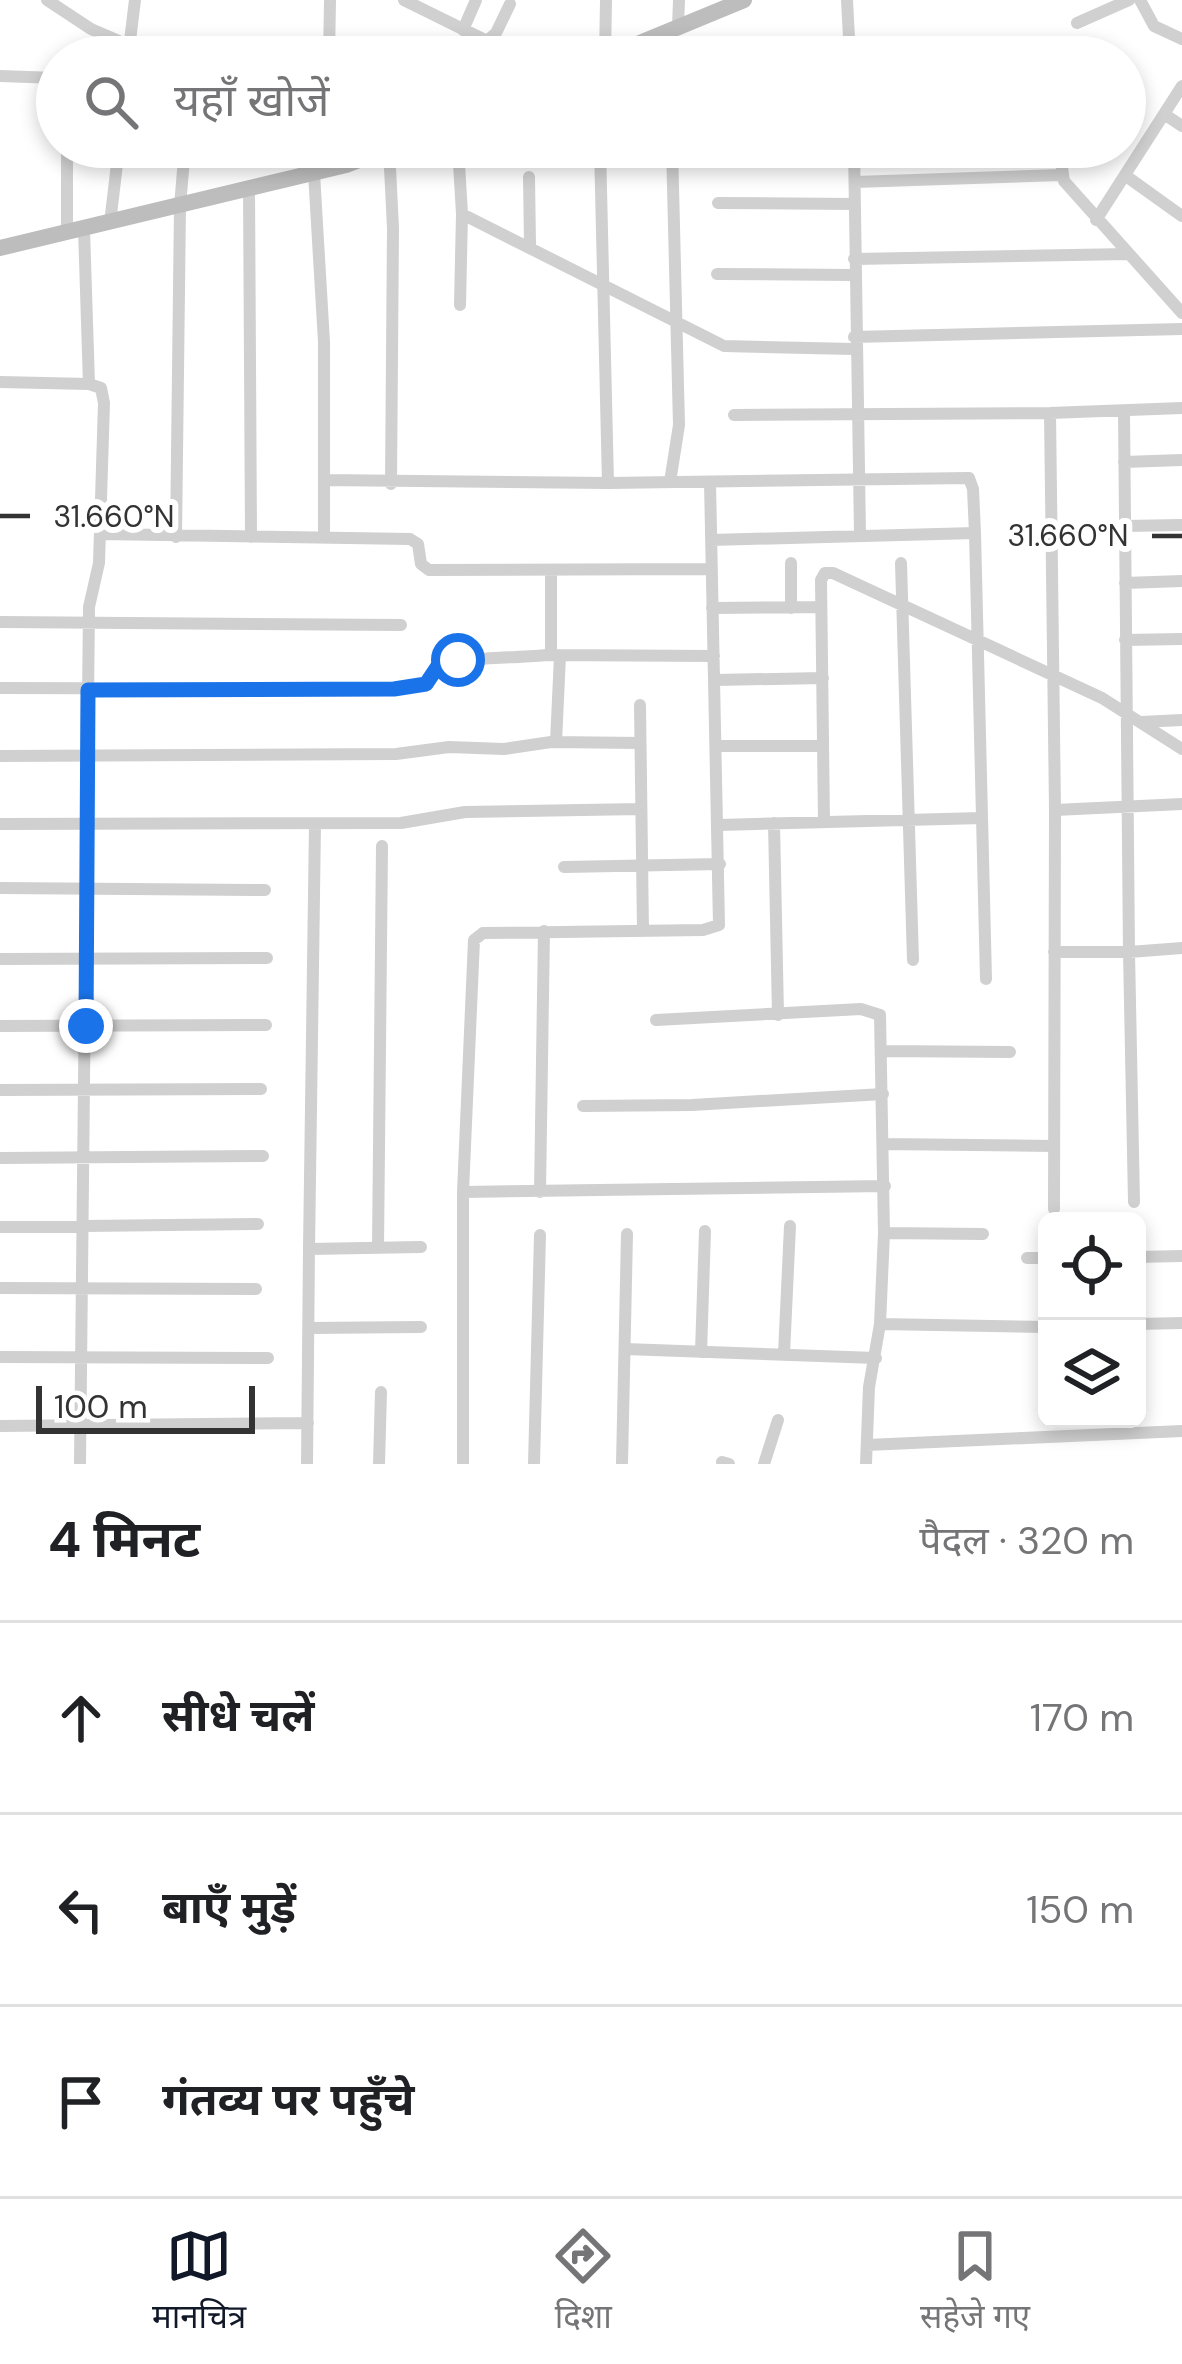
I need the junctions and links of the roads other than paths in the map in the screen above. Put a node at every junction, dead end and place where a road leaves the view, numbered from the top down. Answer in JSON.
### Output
{"nodes":[{"id":1,"x":47,"y":0,"type":"edge"},
{"id":2,"x":135,"y":0,"type":"edge"},
{"id":3,"x":330,"y":0,"type":"edge"},
{"id":4,"x":476,"y":0,"type":"edge"},
{"id":5,"x":606,"y":0,"type":"edge"},
{"id":6,"x":679,"y":0,"type":"edge"},
{"id":7,"x":744,"y":0,"type":"edge"},
{"id":8,"x":847,"y":0,"type":"edge"},
{"id":9,"x":1129,"y":0,"type":"edge"},
{"id":10,"x":1140,"y":0,"type":"edge"},
{"id":11,"x":411,"y":2,"type":"edge"},
{"id":12,"x":510,"y":4,"type":"dead end"},
{"id":13,"x":1077,"y":23,"type":"dead end"},
{"id":14,"x":674,"y":29,"type":"junction"},
{"id":15,"x":463,"y":30,"type":"junction"},
{"id":16,"x":103,"y":36,"type":"edge"},
{"id":17,"x":130,"y":36,"type":"edge"},
{"id":18,"x":329,"y":36,"type":"edge"},
{"id":19,"x":474,"y":36,"type":"edge"},
{"id":20,"x":494,"y":36,"type":"edge"},
{"id":21,"x":605,"y":36,"type":"edge"},
{"id":22,"x":657,"y":36,"type":"edge"},
{"id":23,"x":673,"y":36,"type":"edge"},
{"id":24,"x":849,"y":36,"type":"edge"},
{"id":25,"x":1182,"y":39,"type":"edge"},
{"id":26,"x":0,"y":76,"type":"edge"},
{"id":27,"x":36,"y":77,"type":"edge"},
{"id":28,"x":1182,"y":86,"type":"edge"},
{"id":29,"x":1165,"y":114,"type":"junction"},
{"id":30,"x":1182,"y":126,"type":"edge"},
{"id":31,"x":1146,"y":144,"type":"edge"},
{"id":32,"x":69,"y":168,"type":"edge"},
{"id":33,"x":116,"y":168,"type":"edge"},
{"id":34,"x":183,"y":168,"type":"edge"},
{"id":35,"x":334,"y":168,"type":"edge"},
{"id":36,"x":392,"y":168,"type":"edge"},
{"id":37,"x":459,"y":168,"type":"edge"},
{"id":38,"x":601,"y":168,"type":"edge"},
{"id":39,"x":672,"y":168,"type":"edge"},
{"id":40,"x":855,"y":168,"type":"edge"},
{"id":41,"x":1060,"y":168,"type":"edge"},
{"id":42,"x":1131,"y":168,"type":"edge"},
{"id":43,"x":314,"y":173,"type":"junction"},
{"id":44,"x":1061,"y":175,"type":"junction"},
{"id":45,"x":1126,"y":176,"type":"junction"},
{"id":46,"x":529,"y":177,"type":"dead end"},
{"id":47,"x":855,"y":182,"type":"junction"},
{"id":48,"x":249,"y":189,"type":"junction"},
{"id":49,"x":718,"y":202,"type":"dead end"},
{"id":50,"x":855,"y":204,"type":"junction"},
{"id":51,"x":180,"y":206,"type":"junction"},
{"id":52,"x":462,"y":214,"type":"junction"},
{"id":53,"x":1182,"y":216,"type":"edge"},
{"id":54,"x":1096,"y":220,"type":"junction"},
{"id":55,"x":110,"y":223,"type":"junction"},
{"id":56,"x":76,"y":231,"type":"junction"},
{"id":57,"x":530,"y":245,"type":"junction"},
{"id":58,"x":0,"y":248,"type":"edge"},
{"id":59,"x":1128,"y":254,"type":"junction"},
{"id":60,"x":854,"y":259,"type":"junction"},
{"id":61,"x":717,"y":274,"type":"dead end"},
{"id":62,"x":854,"y":275,"type":"junction"},
{"id":63,"x":606,"y":286,"type":"junction"},
{"id":64,"x":460,"y":304,"type":"dead end"},
{"id":65,"x":1182,"y":313,"type":"edge"},
{"id":66,"x":676,"y":322,"type":"junction"},
{"id":67,"x":1182,"y":329,"type":"edge"},
{"id":68,"x":854,"y":344,"type":"junction"},
{"id":69,"x":0,"y":382,"type":"edge"},
{"id":70,"x":89,"y":384,"type":"junction"},
{"id":71,"x":1182,"y":408,"type":"edge"},
{"id":72,"x":1124,"y":411,"type":"junction"},
{"id":73,"x":1050,"y":413,"type":"junction"},
{"id":74,"x":734,"y":415,"type":"dead end"},
{"id":75,"x":856,"y":415,"type":"junction"},
{"id":76,"x":1182,"y":460,"type":"edge"},
{"id":77,"x":1124,"y":462,"type":"junction"},
{"id":78,"x":858,"y":480,"type":"junction"},
{"id":79,"x":324,"y":481,"type":"junction"},
{"id":80,"x":670,"y":482,"type":"junction"},
{"id":81,"x":710,"y":482,"type":"junction"},
{"id":82,"x":608,"y":483,"type":"junction"},
{"id":83,"x":391,"y":484,"type":"junction"},
{"id":84,"x":1182,"y":525,"type":"edge"},
{"id":85,"x":1124,"y":526,"type":"junction"},
{"id":86,"x":975,"y":533,"type":"junction"},
{"id":87,"x":101,"y":534,"type":"junction"},
{"id":88,"x":860,"y":535,"type":"junction"},
{"id":89,"x":176,"y":537,"type":"junction"},
{"id":90,"x":251,"y":538,"type":"junction"},
{"id":91,"x":324,"y":538,"type":"junction"},
{"id":92,"x":711,"y":540,"type":"junction"},
{"id":93,"x":791,"y":563,"type":"dead end"},
{"id":94,"x":902,"y":563,"type":"dead end"},
{"id":95,"x":711,"y":569,"type":"junction"},
{"id":96,"x":551,"y":571,"type":"junction"},
{"id":97,"x":1182,"y":581,"type":"edge"},
{"id":98,"x":1125,"y":583,"type":"junction"},
{"id":99,"x":903,"y":606,"type":"junction"},
{"id":100,"x":712,"y":608,"type":"junction"},
{"id":101,"x":791,"y":608,"type":"junction"},
{"id":102,"x":821,"y":608,"type":"junction"},
{"id":103,"x":0,"y":622,"type":"edge"},
{"id":104,"x":89,"y":623,"type":"junction"},
{"id":105,"x":401,"y":625,"type":"dead end"},
{"id":106,"x":975,"y":636,"type":"junction"},
{"id":107,"x":1182,"y":639,"type":"edge"},
{"id":108,"x":1125,"y":640,"type":"junction"},
{"id":109,"x":555,"y":655,"type":"junction"},
{"id":110,"x":714,"y":656,"type":"junction"},
{"id":111,"x":1051,"y":676,"type":"junction"},
{"id":112,"x":824,"y":678,"type":"junction"},
{"id":113,"x":716,"y":680,"type":"junction"},
{"id":114,"x":0,"y":688,"type":"edge"},
{"id":115,"x":88,"y":690,"type":"junction"},
{"id":116,"x":640,"y":706,"type":"dead end"},
{"id":117,"x":1126,"y":713,"type":"junction"},
{"id":118,"x":1182,"y":720,"type":"edge"},
{"id":119,"x":1139,"y":722,"type":"junction"},
{"id":120,"x":556,"y":742,"type":"junction"},
{"id":121,"x":640,"y":743,"type":"junction"},
{"id":122,"x":717,"y":746,"type":"junction"},
{"id":123,"x":823,"y":746,"type":"junction"},
{"id":124,"x":1182,"y":749,"type":"edge"},
{"id":125,"x":0,"y":756,"type":"edge"},
{"id":126,"x":88,"y":756,"type":"junction"},
{"id":127,"x":1182,"y":804,"type":"edge"},
{"id":128,"x":1126,"y":806,"type":"junction"},
{"id":129,"x":641,"y":809,"type":"junction"},
{"id":130,"x":1055,"y":810,"type":"junction"},
{"id":131,"x":982,"y":818,"type":"junction"},
{"id":132,"x":909,"y":819,"type":"junction"},
{"id":133,"x":824,"y":822,"type":"junction"},
{"id":134,"x":774,"y":823,"type":"junction"},
{"id":135,"x":0,"y":824,"type":"edge"},
{"id":136,"x":314,"y":824,"type":"junction"},
{"id":137,"x":719,"y":825,"type":"junction"},
{"id":138,"x":87,"y":826,"type":"junction"},
{"id":139,"x":382,"y":846,"type":"dead end"},
{"id":140,"x":721,"y":864,"type":"junction"},
{"id":141,"x":641,"y":866,"type":"junction"},
{"id":142,"x":564,"y":867,"type":"dead end"},
{"id":143,"x":0,"y":888,"type":"edge"},
{"id":144,"x":86,"y":889,"type":"junction"},
{"id":145,"x":266,"y":890,"type":"dead end"},
{"id":146,"x":544,"y":931,"type":"junction"},
{"id":147,"x":643,"y":931,"type":"junction"},
{"id":148,"x":1182,"y":948,"type":"edge"},
{"id":149,"x":1054,"y":952,"type":"junction"},
{"id":150,"x":1129,"y":952,"type":"junction"},
{"id":151,"x":0,"y":958,"type":"edge"},
{"id":152,"x":266,"y":958,"type":"dead end"},
{"id":153,"x":84,"y":960,"type":"junction"},
{"id":154,"x":913,"y":960,"type":"dead end"},
{"id":155,"x":986,"y":979,"type":"dead end"},
{"id":156,"x":778,"y":1015,"type":"junction"},
{"id":157,"x":656,"y":1020,"type":"dead end"},
{"id":158,"x":266,"y":1025,"type":"dead end"},
{"id":159,"x":0,"y":1026,"type":"edge"},
{"id":160,"x":86,"y":1026,"type":"junction"},
{"id":161,"x":883,"y":1052,"type":"junction"},
{"id":162,"x":1010,"y":1052,"type":"dead end"},
{"id":163,"x":261,"y":1089,"type":"dead end"},
{"id":164,"x":0,"y":1090,"type":"edge"},
{"id":165,"x":86,"y":1090,"type":"junction"},
{"id":166,"x":883,"y":1094,"type":"junction"},
{"id":167,"x":583,"y":1106,"type":"dead end"},
{"id":168,"x":884,"y":1144,"type":"junction"},
{"id":169,"x":1054,"y":1146,"type":"junction"},
{"id":170,"x":262,"y":1156,"type":"dead end"},
{"id":171,"x":0,"y":1158,"type":"edge"},
{"id":172,"x":84,"y":1159,"type":"junction"},
{"id":173,"x":885,"y":1186,"type":"junction"},
{"id":174,"x":464,"y":1192,"type":"junction"},
{"id":175,"x":540,"y":1192,"type":"junction"},
{"id":176,"x":1134,"y":1202,"type":"dead end"},
{"id":177,"x":1054,"y":1210,"type":"dead end"},
{"id":178,"x":258,"y":1224,"type":"dead end"},
{"id":179,"x":790,"y":1226,"type":"dead end"},
{"id":180,"x":0,"y":1227,"type":"edge"},
{"id":181,"x":82,"y":1227,"type":"junction"},
{"id":182,"x":704,"y":1231,"type":"dead end"},
{"id":183,"x":884,"y":1233,"type":"junction"},
{"id":184,"x":627,"y":1234,"type":"dead end"},
{"id":185,"x":983,"y":1234,"type":"dead end"},
{"id":186,"x":540,"y":1235,"type":"dead end"},
{"id":187,"x":421,"y":1247,"type":"dead end"},
{"id":188,"x":377,"y":1248,"type":"junction"},
{"id":189,"x":309,"y":1249,"type":"junction"},
{"id":190,"x":1182,"y":1256,"type":"edge"},
{"id":191,"x":1146,"y":1257,"type":"edge"},
{"id":192,"x":1027,"y":1258,"type":"dead end"},
{"id":193,"x":1038,"y":1258,"type":"edge"},
{"id":194,"x":0,"y":1288,"type":"edge"},
{"id":195,"x":80,"y":1288,"type":"junction"},
{"id":196,"x":256,"y":1288,"type":"dead end"},
{"id":197,"x":1182,"y":1323,"type":"edge"},
{"id":198,"x":880,"y":1324,"type":"junction"},
{"id":199,"x":1146,"y":1324,"type":"edge"},
{"id":200,"x":421,"y":1327,"type":"dead end"},
{"id":201,"x":1038,"y":1327,"type":"edge"},
{"id":202,"x":309,"y":1328,"type":"junction"},
{"id":203,"x":626,"y":1349,"type":"junction"},
{"id":204,"x":701,"y":1352,"type":"junction"},
{"id":205,"x":784,"y":1354,"type":"junction"},
{"id":206,"x":80,"y":1356,"type":"junction"},
{"id":207,"x":0,"y":1357,"type":"edge"},
{"id":208,"x":268,"y":1358,"type":"dead end"},
{"id":209,"x":876,"y":1358,"type":"junction"},
{"id":210,"x":381,"y":1392,"type":"dead end"},
{"id":211,"x":778,"y":1420,"type":"dead end"},
{"id":212,"x":308,"y":1423,"type":"junction"},
{"id":213,"x":0,"y":1426,"type":"edge"},
{"id":214,"x":80,"y":1427,"type":"junction"},
{"id":215,"x":1182,"y":1431,"type":"edge"},
{"id":216,"x":867,"y":1445,"type":"junction"},
{"id":217,"x":80,"y":1464,"type":"edge"},
{"id":218,"x":308,"y":1464,"type":"edge"},
{"id":219,"x":379,"y":1464,"type":"edge"},
{"id":220,"x":464,"y":1464,"type":"edge"},
{"id":221,"x":534,"y":1464,"type":"edge"},
{"id":222,"x":622,"y":1464,"type":"edge"},
{"id":223,"x":764,"y":1464,"type":"edge"},
{"id":224,"x":866,"y":1464,"type":"edge"}],
"edges":[{"from":1,"to":16,"type":"street"},
{"from":2,"to":17,"type":"street"},
{"from":3,"to":18,"type":"street"},
{"from":4,"to":15,"type":"street"},
{"from":5,"to":21,"type":"street"},
{"from":6,"to":14,"type":"street"},
{"from":7,"to":14,"type":"street"},
{"from":8,"to":24,"type":"street"},
{"from":9,"to":13,"type":"street"},
{"from":10,"to":25,"type":"street"},
{"from":11,"to":15,"type":"street"},
{"from":12,"to":20,"type":"street"},
{"from":14,"to":22,"type":"street"},
{"from":14,"to":23,"type":"street"},
{"from":15,"to":19,"type":"street"},
{"from":26,"to":27,"type":"street"},
{"from":28,"to":29,"type":"street"},
{"from":29,"to":30,"type":"street"},
{"from":29,"to":31,"type":"street"},
{"from":32,"to":56,"type":"street"},
{"from":33,"to":55,"type":"street"},
{"from":34,"to":51,"type":"street"},
{"from":35,"to":43,"type":"street"},
{"from":36,"to":83,"type":"street"},
{"from":37,"to":52,"type":"street"},
{"from":38,"to":63,"type":"street"},
{"from":39,"to":66,"type":"street"},
{"from":40,"to":47,"type":"street"},
{"from":41,"to":44,"type":"street"},
{"from":42,"to":45,"type":"street"},
{"from":43,"to":48,"type":"street"},
{"from":43,"to":79,"type":"street"},
{"from":44,"to":47,"type":"street"},
{"from":44,"to":54,"type":"street"},
{"from":45,"to":53,"type":"street"},
{"from":45,"to":54,"type":"street"},
{"from":46,"to":57,"type":"street"},
{"from":47,"to":50,"type":"street"},
{"from":48,"to":51,"type":"street"},
{"from":48,"to":90,"type":"street"},
{"from":49,"to":50,"type":"street"},
{"from":50,"to":60,"type":"street"},
{"from":51,"to":55,"type":"street"},
{"from":51,"to":89,"type":"street"},
{"from":52,"to":57,"type":"street"},
{"from":52,"to":64,"type":"street"},
{"from":54,"to":59,"type":"street"},
{"from":55,"to":56,"type":"street"},
{"from":56,"to":58,"type":"street"},
{"from":56,"to":70,"type":"street"},
{"from":57,"to":63,"type":"street"},
{"from":59,"to":60,"type":"street"},
{"from":59,"to":65,"type":"street"},
{"from":60,"to":62,"type":"street"},
{"from":61,"to":62,"type":"street"},
{"from":62,"to":68,"type":"street"},
{"from":63,"to":66,"type":"street"},
{"from":63,"to":82,"type":"street"},
{"from":66,"to":68,"type":"street"},
{"from":66,"to":80,"type":"street"},
{"from":67,"to":68,"type":"street"},
{"from":68,"to":75,"type":"street"},
{"from":69,"to":70,"type":"street"},
{"from":70,"to":87,"type":"street"},
{"from":71,"to":72,"type":"street"},
{"from":72,"to":73,"type":"street"},
{"from":72,"to":77,"type":"street"},
{"from":73,"to":75,"type":"street"},
{"from":73,"to":111,"type":"street"},
{"from":74,"to":75,"type":"street"},
{"from":75,"to":78,"type":"street"},
{"from":76,"to":77,"type":"street"},
{"from":77,"to":85,"type":"street"},
{"from":78,"to":81,"type":"street"},
{"from":78,"to":86,"type":"street"},
{"from":78,"to":88,"type":"street"},
{"from":79,"to":83,"type":"street"},
{"from":79,"to":91,"type":"street"},
{"from":80,"to":81,"type":"street"},
{"from":80,"to":82,"type":"street"},
{"from":81,"to":92,"type":"street"},
{"from":82,"to":83,"type":"street"},
{"from":84,"to":85,"type":"street"},
{"from":85,"to":98,"type":"street"},
{"from":86,"to":88,"type":"street"},
{"from":86,"to":106,"type":"street"},
{"from":87,"to":89,"type":"street"},
{"from":87,"to":104,"type":"street"},
{"from":88,"to":92,"type":"street"},
{"from":89,"to":90,"type":"street"},
{"from":90,"to":91,"type":"street"},
{"from":91,"to":96,"type":"street"},
{"from":92,"to":95,"type":"street"},
{"from":93,"to":101,"type":"street"},
{"from":94,"to":99,"type":"street"},
{"from":95,"to":96,"type":"street"},
{"from":95,"to":100,"type":"street"},
{"from":96,"to":109,"type":"street"},
{"from":97,"to":98,"type":"street"},
{"from":98,"to":108,"type":"street"},
{"from":99,"to":102,"type":"street"},
{"from":99,"to":106,"type":"street"},
{"from":99,"to":132,"type":"street"},
{"from":100,"to":101,"type":"street"},
{"from":100,"to":110,"type":"street"},
{"from":101,"to":102,"type":"street"},
{"from":102,"to":112,"type":"street"},
{"from":103,"to":104,"type":"street"},
{"from":104,"to":105,"type":"street"},
{"from":104,"to":115,"type":"street"},
{"from":106,"to":111,"type":"street"},
{"from":106,"to":131,"type":"street"},
{"from":107,"to":108,"type":"street"},
{"from":108,"to":117,"type":"street"},
{"from":109,"to":110,"type":"street"},
{"from":109,"to":115,"type":"street"},
{"from":109,"to":120,"type":"street"},
{"from":110,"to":113,"type":"street"},
{"from":111,"to":117,"type":"street"},
{"from":111,"to":130,"type":"street"},
{"from":112,"to":113,"type":"street"},
{"from":112,"to":123,"type":"street"},
{"from":113,"to":122,"type":"street"},
{"from":114,"to":115,"type":"street"},
{"from":115,"to":126,"type":"street"},
{"from":116,"to":121,"type":"street"},
{"from":117,"to":119,"type":"street"},
{"from":117,"to":128,"type":"street"},
{"from":118,"to":119,"type":"street"},
{"from":119,"to":124,"type":"street"},
{"from":120,"to":121,"type":"street"},
{"from":120,"to":126,"type":"street"},
{"from":121,"to":129,"type":"street"},
{"from":122,"to":123,"type":"street"},
{"from":122,"to":137,"type":"street"},
{"from":123,"to":133,"type":"street"},
{"from":125,"to":126,"type":"street"},
{"from":126,"to":138,"type":"street"},
{"from":127,"to":128,"type":"street"},
{"from":128,"to":130,"type":"street"},
{"from":128,"to":150,"type":"street"},
{"from":129,"to":136,"type":"street"},
{"from":129,"to":141,"type":"street"},
{"from":130,"to":149,"type":"street"},
{"from":131,"to":132,"type":"street"},
{"from":131,"to":155,"type":"street"},
{"from":132,"to":133,"type":"street"},
{"from":132,"to":154,"type":"street"},
{"from":133,"to":134,"type":"street"},
{"from":134,"to":137,"type":"street"},
{"from":134,"to":156,"type":"street"},
{"from":135,"to":138,"type":"street"},
{"from":136,"to":138,"type":"street"},
{"from":136,"to":189,"type":"street"},
{"from":137,"to":140,"type":"street"},
{"from":138,"to":144,"type":"street"},
{"from":139,"to":188,"type":"street"},
{"from":140,"to":141,"type":"street"},
{"from":140,"to":147,"type":"street"},
{"from":141,"to":142,"type":"street"},
{"from":141,"to":147,"type":"street"},
{"from":143,"to":144,"type":"street"},
{"from":144,"to":145,"type":"street"},
{"from":144,"to":153,"type":"street"},
{"from":146,"to":147,"type":"street"},
{"from":146,"to":174,"type":"street"},
{"from":146,"to":175,"type":"street"},
{"from":148,"to":150,"type":"street"},
{"from":149,"to":150,"type":"street"},
{"from":149,"to":169,"type":"street"},
{"from":150,"to":176,"type":"street"},
{"from":151,"to":153,"type":"street"},
{"from":152,"to":153,"type":"street"},
{"from":153,"to":160,"type":"street"},
{"from":156,"to":157,"type":"street"},
{"from":156,"to":161,"type":"street"},
{"from":158,"to":160,"type":"street"},
{"from":159,"to":160,"type":"street"},
{"from":160,"to":165,"type":"street"},
{"from":161,"to":162,"type":"street"},
{"from":161,"to":166,"type":"street"},
{"from":163,"to":165,"type":"street"},
{"from":164,"to":165,"type":"street"},
{"from":165,"to":172,"type":"street"},
{"from":166,"to":167,"type":"street"},
{"from":166,"to":168,"type":"street"},
{"from":168,"to":169,"type":"street"},
{"from":168,"to":173,"type":"street"},
{"from":169,"to":177,"type":"street"},
{"from":170,"to":172,"type":"street"},
{"from":171,"to":172,"type":"street"},
{"from":172,"to":181,"type":"street"},
{"from":173,"to":175,"type":"street"},
{"from":173,"to":183,"type":"street"},
{"from":174,"to":175,"type":"street"},
{"from":174,"to":220,"type":"street"},
{"from":178,"to":181,"type":"street"},
{"from":179,"to":205,"type":"street"},
{"from":180,"to":181,"type":"street"},
{"from":181,"to":195,"type":"street"},
{"from":182,"to":204,"type":"street"},
{"from":183,"to":185,"type":"street"},
{"from":183,"to":198,"type":"street"},
{"from":184,"to":203,"type":"street"},
{"from":186,"to":221,"type":"street"},
{"from":187,"to":188,"type":"street"},
{"from":188,"to":189,"type":"street"},
{"from":189,"to":202,"type":"street"},
{"from":190,"to":191,"type":"street"},
{"from":192,"to":193,"type":"street"},
{"from":194,"to":195,"type":"street"},
{"from":195,"to":196,"type":"street"},
{"from":195,"to":206,"type":"street"},
{"from":197,"to":199,"type":"street"},
{"from":198,"to":201,"type":"street"},
{"from":198,"to":209,"type":"street"},
{"from":200,"to":202,"type":"street"},
{"from":202,"to":212,"type":"street"},
{"from":203,"to":204,"type":"street"},
{"from":203,"to":222,"type":"street"},
{"from":204,"to":205,"type":"street"},
{"from":205,"to":209,"type":"street"},
{"from":206,"to":207,"type":"street"},
{"from":206,"to":208,"type":"street"},
{"from":206,"to":214,"type":"street"},
{"from":209,"to":216,"type":"street"},
{"from":210,"to":219,"type":"street"},
{"from":211,"to":223,"type":"street"},
{"from":212,"to":214,"type":"street"},
{"from":212,"to":218,"type":"street"},
{"from":213,"to":214,"type":"street"},
{"from":214,"to":217,"type":"street"},
{"from":215,"to":216,"type":"street"},
{"from":216,"to":224,"type":"street"}]}
